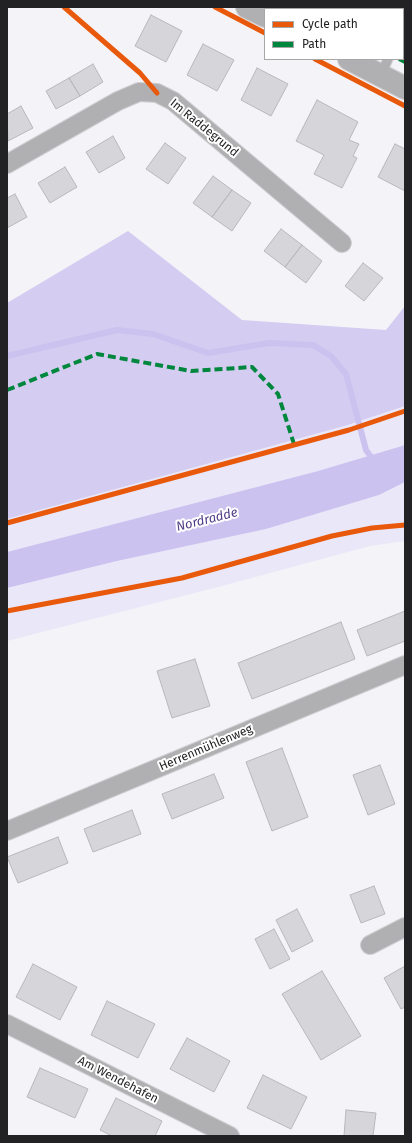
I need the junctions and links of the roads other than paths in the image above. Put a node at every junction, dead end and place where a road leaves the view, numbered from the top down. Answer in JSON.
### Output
{"nodes":[{"id":1,"x":247,"y":7,"type":"edge"},
{"id":2,"x":264,"y":16,"type":"edge"},
{"id":3,"x":352,"y":60,"type":"edge"},
{"id":4,"x":395,"y":77,"type":"edge"},
{"id":5,"x":7,"y":164,"type":"edge"},
{"id":6,"x":342,"y":243,"type":"dead end"},
{"id":7,"x":405,"y":665,"type":"edge"},
{"id":8,"x":7,"y":831,"type":"edge"},
{"id":9,"x":405,"y":927,"type":"edge"},
{"id":10,"x":370,"y":945,"type":"dead end"},
{"id":11,"x":7,"y":1024,"type":"edge"},
{"id":12,"x":230,"y":1136,"type":"edge"}],
"edges":[{"from":1,"to":2,"type":"street"},
{"from":3,"to":4,"type":"street"},
{"from":5,"to":6,"type":"street","name":"Im Raddegrund"},
{"from":7,"to":8,"type":"street","name":"Herrenmühlenweg"},
{"from":9,"to":10,"type":"street"},
{"from":11,"to":12,"type":"street","name":"Am Wendehafen"}]}
